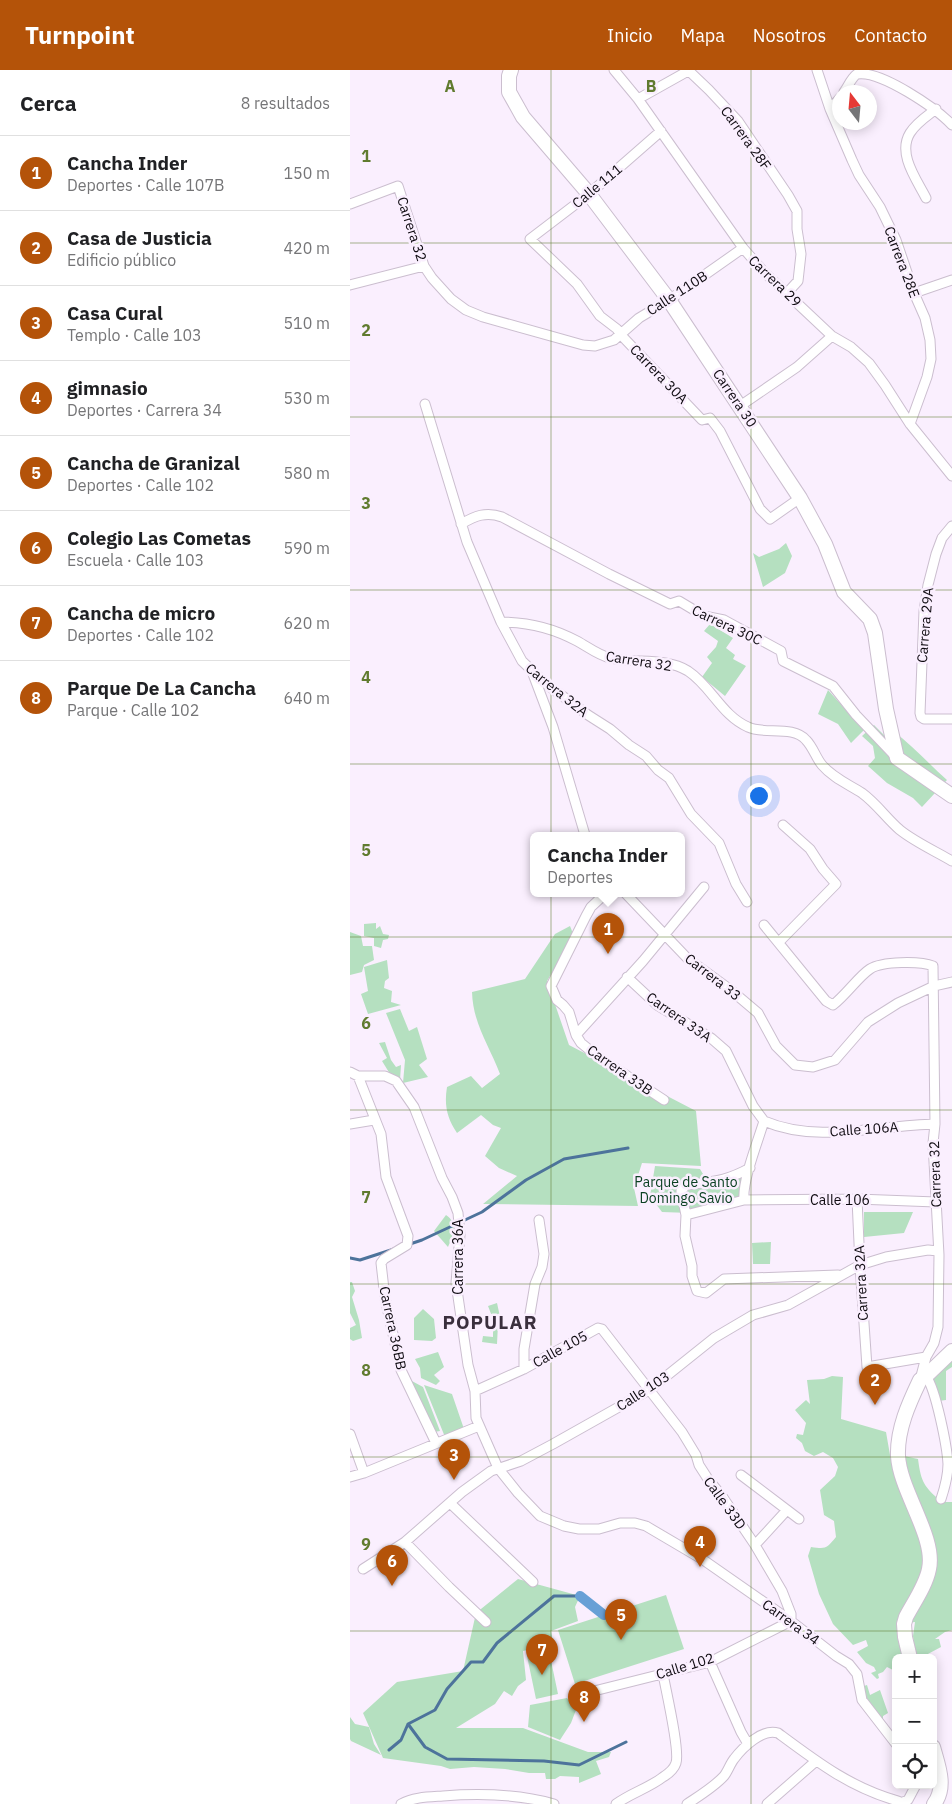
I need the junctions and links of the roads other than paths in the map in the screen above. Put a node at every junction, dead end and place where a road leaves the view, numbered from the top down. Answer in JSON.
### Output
{"nodes":[{"id":1,"x":511,"y":70,"type":"edge"},
{"id":2,"x":614,"y":70,"type":"edge"},
{"id":3,"x":688,"y":70,"type":"edge"},
{"id":4,"x":817,"y":70,"type":"edge"},
{"id":5,"x":849,"y":85,"type":"edge"},
{"id":6,"x":638,"y":99,"type":"junction"},
{"id":7,"x":830,"y":109,"type":"joint"},
{"id":8,"x":936,"y":109,"type":"junction"},
{"id":9,"x":952,"y":125,"type":"edge"},
{"id":10,"x":661,"y":131,"type":"junction"},
{"id":11,"x":589,"y":194,"type":"junction"},
{"id":12,"x":926,"y":198,"type":"dead end"},
{"id":13,"x":350,"y":204,"type":"edge"},
{"id":14,"x":530,"y":239,"type":"joint"},
{"id":15,"x":743,"y":248,"type":"junction"},
{"id":16,"x":424,"y":266,"type":"junction"},
{"id":17,"x":952,"y":280,"type":"edge"},
{"id":18,"x":350,"y":285,"type":"edge"},
{"id":19,"x":787,"y":293,"type":"junction"},
{"id":20,"x":914,"y":293,"type":"junction"},
{"id":21,"x":669,"y":300,"type":"junction"},
{"id":22,"x":832,"y":336,"type":"junction"},
{"id":23,"x":617,"y":338,"type":"junction"},
{"id":24,"x":425,"y":404,"type":"dead end"},
{"id":25,"x":740,"y":406,"type":"junction"},
{"id":26,"x":910,"y":424,"type":"junction"},
{"id":27,"x":952,"y":476,"type":"edge"},
{"id":28,"x":800,"y":498,"type":"junction"},
{"id":29,"x":461,"y":524,"type":"junction"},
{"id":30,"x":952,"y":526,"type":"edge"},
{"id":31,"x":501,"y":622,"type":"junction"},
{"id":32,"x":532,"y":672,"type":"junction"},
{"id":33,"x":952,"y":719,"type":"edge"},
{"id":34,"x":897,"y":758,"type":"junction"},
{"id":35,"x":952,"y":796,"type":"edge"},
{"id":36,"x":783,"y":825,"type":"dead end"},
{"id":37,"x":584,"y":832,"type":"edge"},
{"id":38,"x":952,"y":861,"type":"edge"},
{"id":39,"x":704,"y":887,"type":"dead end"},
{"id":40,"x":602,"y":897,"type":"edge"},
{"id":41,"x":629,"y":897,"type":"edge"},
{"id":42,"x":747,"y":902,"type":"dead end"},
{"id":43,"x":764,"y":925,"type":"dead end"},
{"id":44,"x":663,"y":935,"type":"junction"},
{"id":45,"x":779,"y":942,"type":"junction"},
{"id":46,"x":627,"y":977,"type":"junction"},
{"id":47,"x":952,"y":982,"type":"edge"},
{"id":48,"x":934,"y":986,"type":"junction"},
{"id":49,"x":576,"y":1035,"type":"junction"},
{"id":50,"x":354,"y":1074,"type":"edge"},
{"id":51,"x":664,"y":1100,"type":"dead end"},
{"id":52,"x":374,"y":1120,"type":"junction"},
{"id":53,"x":764,"y":1122,"type":"junction"},
{"id":54,"x":350,"y":1124,"type":"edge"},
{"id":55,"x":935,"y":1124,"type":"junction"},
{"id":56,"x":750,"y":1168,"type":"junction"},
{"id":57,"x":744,"y":1198,"type":"junction"},
{"id":58,"x":858,"y":1199,"type":"junction"},
{"id":59,"x":936,"y":1202,"type":"junction"},
{"id":60,"x":686,"y":1215,"type":"junction"},
{"id":61,"x":539,"y":1220,"type":"dead end"},
{"id":62,"x":938,"y":1251,"type":"junction"},
{"id":63,"x":860,"y":1265,"type":"junction"},
{"id":64,"x":841,"y":1274,"type":"junction"},
{"id":65,"x":952,"y":1351,"type":"edge"},
{"id":66,"x":926,"y":1357,"type":"junction"},
{"id":67,"x":524,"y":1369,"type":"junction"},
{"id":68,"x":923,"y":1378,"type":"junction"},
{"id":69,"x":649,"y":1390,"type":"junction"},
{"id":70,"x":475,"y":1391,"type":"junction"},
{"id":71,"x":479,"y":1426,"type":"junction"},
{"id":72,"x":350,"y":1434,"type":"edge"},
{"id":73,"x":436,"y":1443,"type":"junction"},
{"id":74,"x":498,"y":1468,"type":"junction"},
{"id":75,"x":364,"y":1473,"type":"junction"},
{"id":76,"x":741,"y":1475,"type":"dead end"},
{"id":77,"x":350,"y":1477,"type":"edge"},
{"id":78,"x":941,"y":1499,"type":"dead end"},
{"id":79,"x":450,"y":1502,"type":"junction"},
{"id":80,"x":786,"y":1510,"type":"junction"},
{"id":81,"x":540,"y":1516,"type":"joint"},
{"id":82,"x":799,"y":1519,"type":"dead end"},
{"id":83,"x":405,"y":1542,"type":"junction"},
{"id":84,"x":755,"y":1545,"type":"junction"},
{"id":85,"x":363,"y":1568,"type":"dead end"},
{"id":86,"x":533,"y":1582,"type":"dead end"},
{"id":87,"x":791,"y":1621,"type":"junction"},
{"id":88,"x":486,"y":1622,"type":"dead end"},
{"id":89,"x":909,"y":1654,"type":"edge"},
{"id":90,"x":710,"y":1662,"type":"junction"},
{"id":91,"x":663,"y":1674,"type":"junction"},
{"id":92,"x":574,"y":1696,"type":"dead end"},
{"id":93,"x":892,"y":1739,"type":"edge"},
{"id":94,"x":748,"y":1744,"type":"junction"},
{"id":95,"x":816,"y":1761,"type":"junction"},
{"id":96,"x":937,"y":1763,"type":"edge"},
{"id":97,"x":914,"y":1789,"type":"edge"},
{"id":98,"x":401,"y":1804,"type":"edge"},
{"id":99,"x":554,"y":1804,"type":"edge"},
{"id":100,"x":616,"y":1804,"type":"edge"},
{"id":101,"x":686,"y":1804,"type":"edge"},
{"id":102,"x":767,"y":1804,"type":"edge"},
{"id":103,"x":899,"y":1804,"type":"edge"},
{"id":104,"x":934,"y":1804,"type":"edge"}],
"edges":[{"from":1,"to":11,"type":"street","name":"Carrera 30"},
{"from":2,"to":6,"type":"street","name":"Carrera 29"},
{"from":3,"to":6,"type":"street"},
{"from":3,"to":19,"type":"street","name":"Carrera 28F"},
{"from":4,"to":7,"type":"street","name":"Carrera 28E"},
{"from":5,"to":8,"type":"street"},
{"from":6,"to":10,"type":"street","name":"Carrera 29"},
{"from":7,"to":20,"type":"street","name":"Carrera 28E"},
{"from":8,"to":9,"type":"street"},
{"from":8,"to":12,"type":"street"},
{"from":10,"to":11,"type":"street","name":"Calle 111"},
{"from":10,"to":15,"type":"street","name":"Carrera 29"},
{"from":11,"to":14,"type":"street","name":"Calle 111"},
{"from":11,"to":21,"type":"street","name":"Carrera 30"},
{"from":13,"to":16,"type":"street","name":"Carrera 32"},
{"from":14,"to":23,"type":"street","name":"Carrera 30A"},
{"from":15,"to":19,"type":"street","name":"Carrera 29"},
{"from":15,"to":21,"type":"street","name":"Calle 110B"},
{"from":16,"to":18,"type":"street"},
{"from":16,"to":23,"type":"street","name":"Carrera 32"},
{"from":17,"to":20,"type":"street"},
{"from":19,"to":22,"type":"street","name":"Carrera 29"},
{"from":20,"to":26,"type":"street","name":"Carrera 28E"},
{"from":21,"to":23,"type":"street","name":"Calle 110B"},
{"from":21,"to":25,"type":"street","name":"Carrera 30"},
{"from":22,"to":25,"type":"street"},
{"from":22,"to":26,"type":"street","name":"Carrera 29"},
{"from":23,"to":28,"type":"street","name":"Carrera 30A"},
{"from":24,"to":29,"type":"street","name":"Carrera 32A"},
{"from":25,"to":28,"type":"street","name":"Carrera 30"},
{"from":26,"to":27,"type":"street","name":"Carrera 29"},
{"from":28,"to":34,"type":"street","name":"Carrera 30"},
{"from":29,"to":31,"type":"street","name":"Carrera 32A"},
{"from":29,"to":34,"type":"street","name":"Carrera 30C"},
{"from":30,"to":33,"type":"street","name":"Carrera 29A"},
{"from":31,"to":32,"type":"street","name":"Carrera 32A"},
{"from":31,"to":38,"type":"street","name":"Carrera 32"},
{"from":32,"to":37,"type":"street"},
{"from":32,"to":42,"type":"street","name":"Carrera 32A"},
{"from":34,"to":35,"type":"street"},
{"from":36,"to":45,"type":"street"},
{"from":39,"to":44,"type":"street"},
{"from":40,"to":49,"type":"street","name":"Carrera 33B"},
{"from":41,"to":44,"type":"street","name":"Carrera 33"},
{"from":43,"to":45,"type":"street"},
{"from":44,"to":46,"type":"street"},
{"from":44,"to":48,"type":"street","name":"Carrera 33"},
{"from":45,"to":48,"type":"street","name":"Carrera 32"},
{"from":46,"to":49,"type":"street"},
{"from":46,"to":53,"type":"street","name":"Carrera 33A"},
{"from":47,"to":48,"type":"street"},
{"from":48,"to":55,"type":"street","name":"Carrera 32"},
{"from":49,"to":51,"type":"street","name":"Carrera 33B"},
{"from":50,"to":52,"type":"street"},
{"from":50,"to":70,"type":"street","name":"Carrera 36A"},
{"from":52,"to":54,"type":"street"},
{"from":52,"to":73,"type":"street","name":"Carrera 36BB"},
{"from":53,"to":55,"type":"street","name":"Calle 106A"},
{"from":53,"to":56,"type":"street"},
{"from":55,"to":59,"type":"street","name":"Carrera 32"},
{"from":56,"to":57,"type":"street"},
{"from":56,"to":60,"type":"street"},
{"from":57,"to":58,"type":"street","name":"Calle 106"},
{"from":57,"to":60,"type":"street","name":"Calle 106"},
{"from":58,"to":59,"type":"street","name":"Calle 106"},
{"from":58,"to":63,"type":"street","name":"Carrera 32A"},
{"from":59,"to":62,"type":"street","name":"Carrera 32"},
{"from":60,"to":64,"type":"street"},
{"from":61,"to":67,"type":"street"},
{"from":62,"to":63,"type":"street","name":"Calle 103"},
{"from":62,"to":66,"type":"street","name":"Carrera 32"},
{"from":63,"to":64,"type":"street","name":"Calle 103"},
{"from":63,"to":66,"type":"street","name":"Carrera 32A"},
{"from":64,"to":69,"type":"street","name":"Calle 103"},
{"from":65,"to":68,"type":"street"},
{"from":66,"to":68,"type":"street","name":"Carrera 32"},
{"from":67,"to":69,"type":"street","name":"Calle 105"},
{"from":67,"to":70,"type":"street","name":"Calle 105"},
{"from":68,"to":78,"type":"street"},
{"from":68,"to":89,"type":"street"},
{"from":69,"to":74,"type":"street","name":"Calle 103"},
{"from":69,"to":84,"type":"street","name":"Calle 33D"},
{"from":70,"to":71,"type":"street","name":"Carrera 36A"},
{"from":71,"to":73,"type":"street"},
{"from":71,"to":74,"type":"street","name":"Carrera 36A"},
{"from":72,"to":75,"type":"street"},
{"from":73,"to":75,"type":"street"},
{"from":74,"to":79,"type":"street","name":"Calle 103"},
{"from":74,"to":81,"type":"street","name":"Carrera 36A"},
{"from":75,"to":77,"type":"street"},
{"from":76,"to":80,"type":"street"},
{"from":79,"to":83,"type":"street","name":"Calle 103"},
{"from":79,"to":86,"type":"street"},
{"from":80,"to":82,"type":"street"},
{"from":80,"to":84,"type":"street"},
{"from":81,"to":87,"type":"street","name":"Carrera 34"},
{"from":83,"to":85,"type":"street","name":"Calle 103"},
{"from":83,"to":88,"type":"street"},
{"from":84,"to":87,"type":"street","name":"Calle 33D"},
{"from":87,"to":90,"type":"street","name":"Calle 102"},
{"from":87,"to":93,"type":"street","name":"Carrera 34"},
{"from":90,"to":91,"type":"street","name":"Calle 102"},
{"from":90,"to":94,"type":"street"},
{"from":91,"to":92,"type":"street","name":"Calle 102"},
{"from":91,"to":100,"type":"street"},
{"from":94,"to":95,"type":"street"},
{"from":94,"to":101,"type":"street"},
{"from":95,"to":102,"type":"street"},
{"from":95,"to":103,"type":"street"},
{"from":96,"to":104,"type":"street"},
{"from":97,"to":103,"type":"street"},
{"from":98,"to":99,"type":"street"}]}
